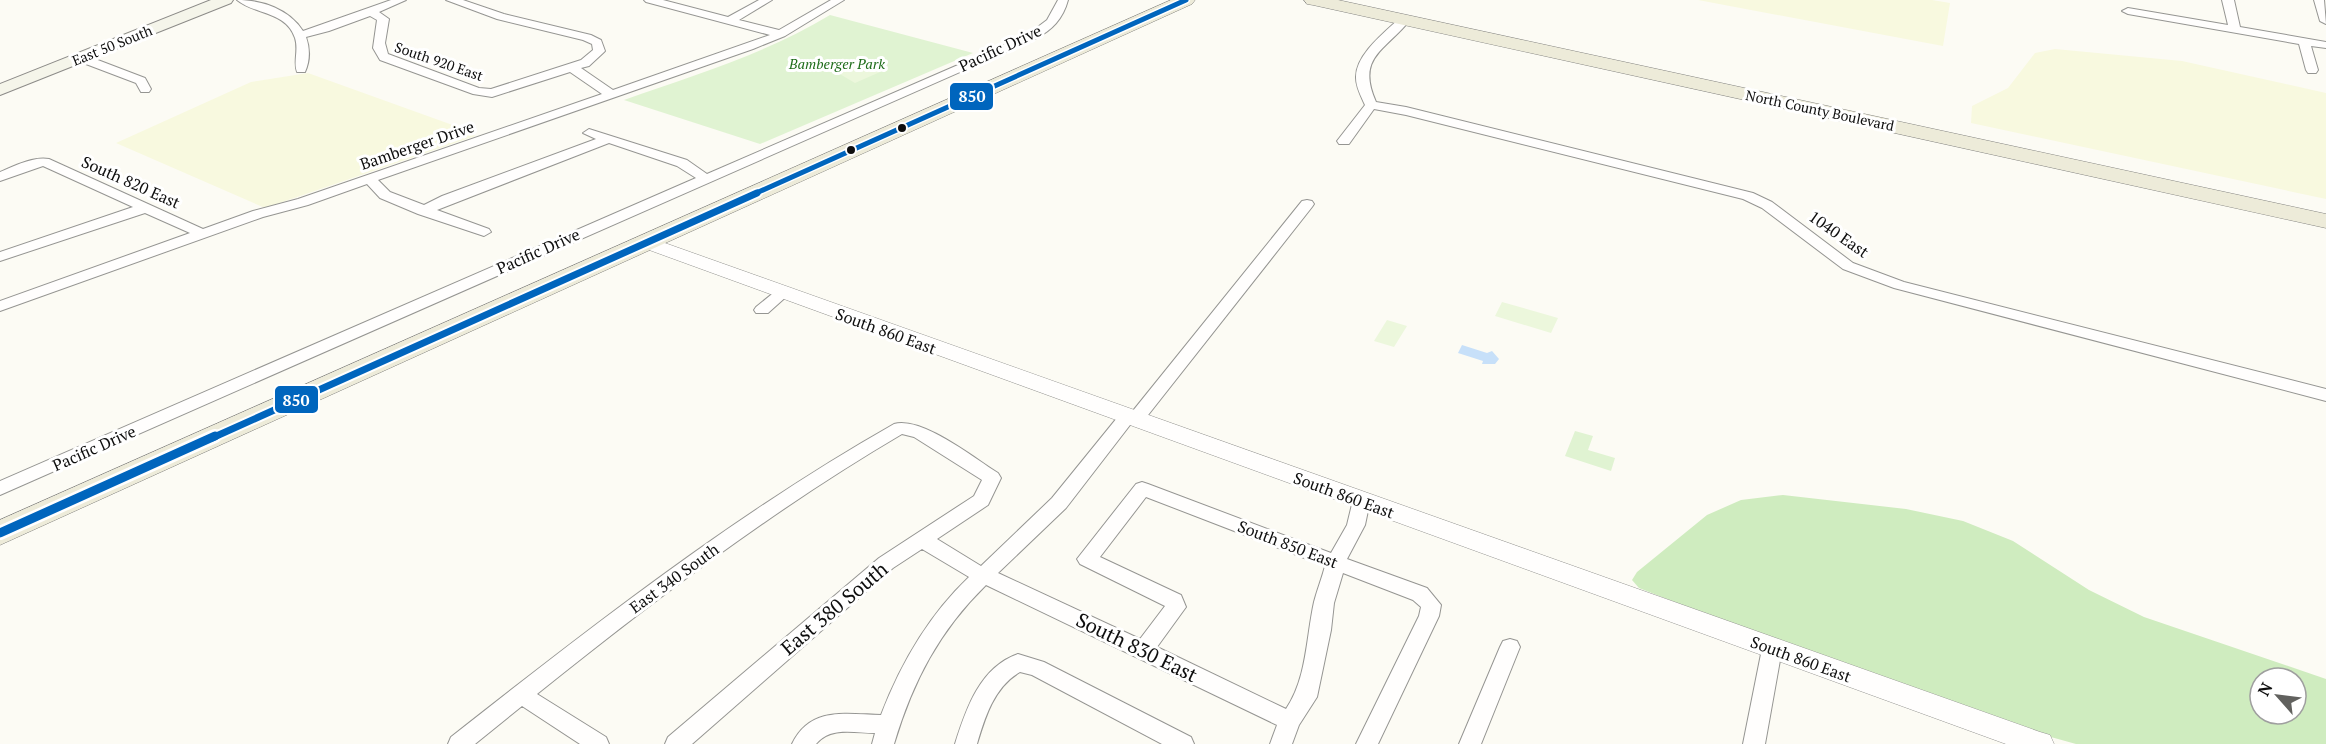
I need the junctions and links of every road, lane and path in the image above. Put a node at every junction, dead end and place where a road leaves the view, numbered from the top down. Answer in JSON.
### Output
{"nodes":[{"id":1,"x":225,"y":0,"type":"edge"},
{"id":2,"x":242,"y":0,"type":"edge"},
{"id":3,"x":401,"y":0,"type":"edge"},
{"id":4,"x":452,"y":0,"type":"edge"},
{"id":5,"x":650,"y":0,"type":"edge"},
{"id":6,"x":767,"y":0,"type":"edge"},
{"id":7,"x":839,"y":0,"type":"edge"},
{"id":8,"x":1063,"y":0,"type":"edge"},
{"id":9,"x":1186,"y":0,"type":"edge"},
{"id":10,"x":1313,"y":0,"type":"edge"},
{"id":11,"x":1350,"y":0,"type":"edge"},
{"id":12,"x":2228,"y":0,"type":"edge"},
{"id":13,"x":2319,"y":0,"type":"edge"},
{"id":14,"x":2128,"y":11,"type":"dead end"},
{"id":15,"x":366,"y":14,"type":"junction"},
{"id":16,"x":1404,"y":20,"type":"junction"},
{"id":17,"x":729,"y":21,"type":"junction"},
{"id":18,"x":2326,"y":21,"type":"edge"},
{"id":19,"x":2235,"y":29,"type":"junction"},
{"id":20,"x":300,"y":33,"type":"junction"},
{"id":21,"x":781,"y":34,"type":"junction"},
{"id":22,"x":2304,"y":42,"type":"junction"},
{"id":23,"x":2324,"y":45,"type":"edge"},
{"id":24,"x":82,"y":57,"type":"junction"},
{"id":25,"x":301,"y":69,"type":"dead end"},
{"id":26,"x":2312,"y":70,"type":"dead end"},
{"id":27,"x":576,"y":72,"type":"junction"},
{"id":28,"x":145,"y":89,"type":"dead end"},
{"id":29,"x":0,"y":90,"type":"edge"},
{"id":30,"x":606,"y":97,"type":"junction"},
{"id":31,"x":1371,"y":105,"type":"junction"},
{"id":32,"x":589,"y":133,"type":"dead end"},
{"id":33,"x":609,"y":140,"type":"junction"},
{"id":34,"x":1344,"y":141,"type":"dead end"},
{"id":35,"x":0,"y":177,"type":"edge"},
{"id":36,"x":369,"y":179,"type":"junction"},
{"id":37,"x":706,"y":179,"type":"junction"},
{"id":38,"x":1307,"y":204,"type":"dead end"},
{"id":39,"x":145,"y":208,"type":"junction"},
{"id":40,"x":2326,"y":208,"type":"edge"},
{"id":41,"x":423,"y":210,"type":"junction"},
{"id":42,"x":2326,"y":221,"type":"edge"},
{"id":43,"x":484,"y":232,"type":"dead end"},
{"id":44,"x":203,"y":234,"type":"junction"},
{"id":45,"x":648,"y":243,"type":"junction"},
{"id":46,"x":0,"y":257,"type":"edge"},
{"id":47,"x":782,"y":293,"type":"junction"},
{"id":48,"x":0,"y":306,"type":"edge"},
{"id":49,"x":762,"y":310,"type":"dead end"},
{"id":50,"x":2326,"y":395,"type":"edge"},
{"id":51,"x":1131,"y":419,"type":"junction"},
{"id":52,"x":992,"y":478,"type":"joint"},
{"id":53,"x":0,"y":488,"type":"edge"},
{"id":54,"x":1361,"y":501,"type":"junction"},
{"id":55,"x":0,"y":533,"type":"edge"},
{"id":56,"x":922,"y":539,"type":"junction"},
{"id":57,"x":1336,"y":562,"type":"junction"},
{"id":58,"x":984,"y":575,"type":"junction"},
{"id":59,"x":1510,"y":647,"type":"dead end"},
{"id":60,"x":1772,"y":649,"type":"junction"},
{"id":61,"x":1143,"y":650,"type":"junction"},
{"id":62,"x":520,"y":694,"type":"junction"},
{"id":63,"x":1290,"y":722,"type":"junction"},
{"id":64,"x":886,"y":734,"type":"edge"},
{"id":65,"x":1474,"y":743,"type":"edge"},
{"id":66,"x":459,"y":744,"type":"edge"},
{"id":67,"x":597,"y":744,"type":"edge"},
{"id":68,"x":676,"y":744,"type":"edge"},
{"id":69,"x":803,"y":744,"type":"edge"},
{"id":70,"x":966,"y":744,"type":"edge"},
{"id":71,"x":1183,"y":744,"type":"edge"},
{"id":72,"x":1281,"y":744,"type":"edge"},
{"id":73,"x":1367,"y":744,"type":"edge"},
{"id":74,"x":1754,"y":744,"type":"edge"},
{"id":75,"x":2040,"y":744,"type":"edge"}],
"edges":[{"from":1,"to":24,"type":"main road","name":"East 50 South"},
{"from":2,"to":20,"type":"street"},
{"from":3,"to":15,"type":"street"},
{"from":4,"to":27,"type":"street"},
{"from":5,"to":17,"type":"street"},
{"from":6,"to":17,"type":"street"},
{"from":7,"to":21,"type":"street","name":"Bamberger Drive"},
{"from":8,"to":37,"type":"street","name":"Pacific Drive"},
{"from":9,"to":45,"type":"main road"},
{"from":10,"to":16,"type":"main road","name":"North County Boulevard"},
{"from":11,"to":40,"type":"main road","name":"North County Boulevard"},
{"from":12,"to":19,"type":"street"},
{"from":13,"to":18,"type":"street"},
{"from":14,"to":19,"type":"street"},
{"from":15,"to":20,"type":"street"},
{"from":15,"to":27,"type":"street","name":"South 920 East"},
{"from":16,"to":31,"type":"street"},
{"from":16,"to":42,"type":"main road","name":"North County Boulevard"},
{"from":17,"to":21,"type":"street"},
{"from":19,"to":22,"type":"street"},
{"from":20,"to":25,"type":"street"},
{"from":21,"to":30,"type":"street","name":"Bamberger Drive"},
{"from":22,"to":23,"type":"street"},
{"from":22,"to":26,"type":"street"},
{"from":24,"to":28,"type":"street"},
{"from":24,"to":29,"type":"main road","name":"East 50 South"},
{"from":27,"to":30,"type":"street"},
{"from":30,"to":36,"type":"street","name":"Bamberger Drive"},
{"from":31,"to":34,"type":"street"},
{"from":31,"to":50,"type":"street","name":"1040 East"},
{"from":32,"to":33,"type":"street"},
{"from":33,"to":37,"type":"street"},
{"from":33,"to":41,"type":"street"},
{"from":35,"to":39,"type":"street","name":"South 820 East"},
{"from":36,"to":41,"type":"street"},
{"from":36,"to":44,"type":"street","name":"Bamberger Drive"},
{"from":37,"to":53,"type":"street","name":"Pacific Drive"},
{"from":38,"to":51,"type":"street"},
{"from":39,"to":44,"type":"street","name":"South 820 East"},
{"from":39,"to":46,"type":"street"},
{"from":41,"to":43,"type":"street"},
{"from":44,"to":48,"type":"street","name":"Bamberger Drive"},
{"from":45,"to":47,"type":"street","name":"South 860 East"},
{"from":45,"to":55,"type":"main road"},
{"from":47,"to":49,"type":"street"},
{"from":47,"to":51,"type":"street","name":"South 860 East"},
{"from":51,"to":54,"type":"street","name":"South 860 East"},
{"from":51,"to":58,"type":"street"},
{"from":52,"to":56,"type":"street","name":"East 380 South"},
{"from":52,"to":62,"type":"street","name":"East 340 South"},
{"from":54,"to":57,"type":"street"},
{"from":54,"to":60,"type":"street","name":"South 860 East"},
{"from":56,"to":58,"type":"street","name":"South 830 East"},
{"from":56,"to":68,"type":"street","name":"East 380 South"},
{"from":57,"to":61,"type":"street","name":"South 850 East"},
{"from":57,"to":63,"type":"street"},
{"from":57,"to":73,"type":"street","name":"South 850 East"},
{"from":58,"to":61,"type":"street","name":"South 830 East"},
{"from":58,"to":64,"type":"street"},
{"from":59,"to":65,"type":"street"},
{"from":60,"to":74,"type":"street"},
{"from":60,"to":75,"type":"street","name":"South 860 East"},
{"from":61,"to":63,"type":"street","name":"South 830 East"},
{"from":62,"to":66,"type":"street","name":"East 340 South"},
{"from":62,"to":67,"type":"street"},
{"from":63,"to":72,"type":"street"},
{"from":64,"to":69,"type":"street"},
{"from":70,"to":71,"type":"street"}]}
